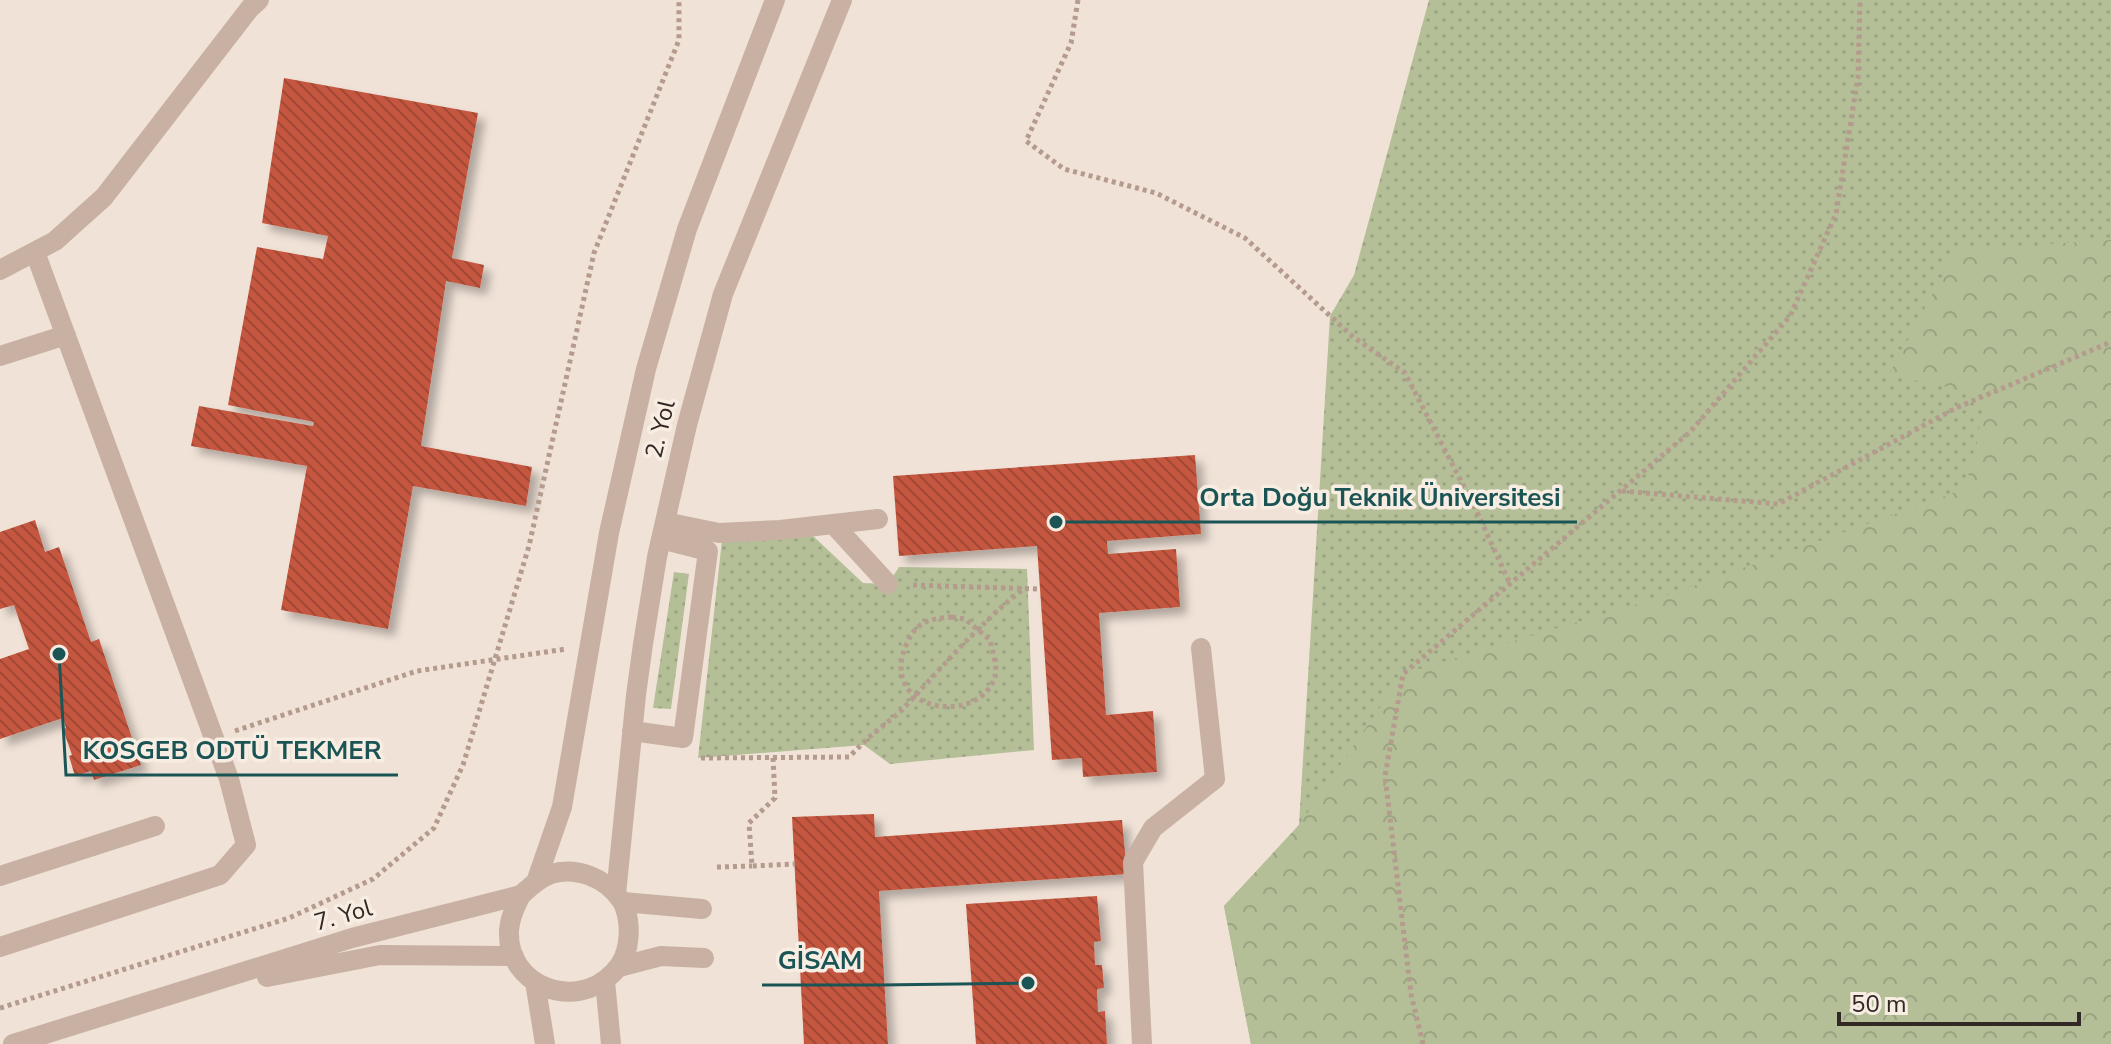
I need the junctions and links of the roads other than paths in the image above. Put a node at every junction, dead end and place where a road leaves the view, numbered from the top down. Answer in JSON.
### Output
{"nodes":[{"id":1,"x":259,"y":0,"type":"edge"},
{"id":2,"x":775,"y":0,"type":"edge"},
{"id":3,"x":842,"y":0,"type":"edge"},
{"id":4,"x":35,"y":252,"type":"junction"},
{"id":5,"x":0,"y":270,"type":"edge"},
{"id":6,"x":66,"y":335,"type":"junction"},
{"id":7,"x":0,"y":356,"type":"edge"},
{"id":8,"x":878,"y":519,"type":"dead end"},
{"id":9,"x":834,"y":525,"type":"junction"},
{"id":10,"x":663,"y":530,"type":"junction"},
{"id":11,"x":888,"y":584,"type":"road end"},
{"id":12,"x":1201,"y":648,"type":"dead end"},
{"id":13,"x":632,"y":731,"type":"junction"},
{"id":14,"x":155,"y":826,"type":"dead end"},
{"id":15,"x":0,"y":876,"type":"edge"},
{"id":16,"x":529,"y":889,"type":"junction"},
{"id":17,"x":619,"y":898,"type":"junction"},
{"id":18,"x":702,"y":909,"type":"dead end"},
{"id":19,"x":0,"y":947,"type":"edge"},
{"id":20,"x":514,"y":956,"type":"junction"},
{"id":21,"x":704,"y":958,"type":"dead end"},
{"id":22,"x":612,"y":974,"type":"junction"},
{"id":23,"x":535,"y":982,"type":"junction"},
{"id":24,"x":180,"y":993,"type":"junction"},
{"id":25,"x":13,"y":1044,"type":"edge"},
{"id":26,"x":545,"y":1044,"type":"edge"},
{"id":27,"x":611,"y":1044,"type":"edge"},
{"id":28,"x":1142,"y":1044,"type":"edge"}],
"edges":[{"from":1,"to":4,"type":"street"},
{"from":2,"to":16,"type":"street","name":"2. Yol"},
{"from":3,"to":10,"type":"street","name":"2. Yol"},
{"from":4,"to":5,"type":"street"},
{"from":4,"to":6,"type":"street"},
{"from":6,"to":7,"type":"street"},
{"from":6,"to":19,"type":"street"},
{"from":8,"to":9,"type":"street"},
{"from":9,"to":10,"type":"street"},
{"from":9,"to":11,"type":"street"},
{"from":10,"to":13,"type":"street","name":"2. Yol"},
{"from":10,"to":13,"type":"street"},
{"from":12,"to":28,"type":"street"},
{"from":13,"to":17,"type":"street","name":"2. Yol"},
{"from":14,"to":15,"type":"street"},
{"from":16,"to":17,"type":"street"},
{"from":16,"to":20,"type":"street","name":"2. Yol"},
{"from":16,"to":24,"type":"street","name":"7. Yol"},
{"from":17,"to":18,"type":"street"},
{"from":17,"to":22,"type":"street","name":"2. Yol"},
{"from":20,"to":23,"type":"street"},
{"from":20,"to":24,"type":"street","name":"7. Yol"},
{"from":21,"to":22,"type":"street"},
{"from":22,"to":23,"type":"street"},
{"from":22,"to":27,"type":"street","name":"2. Yol"},
{"from":23,"to":26,"type":"street"},
{"from":24,"to":25,"type":"street","name":"7. Yol"}]}
